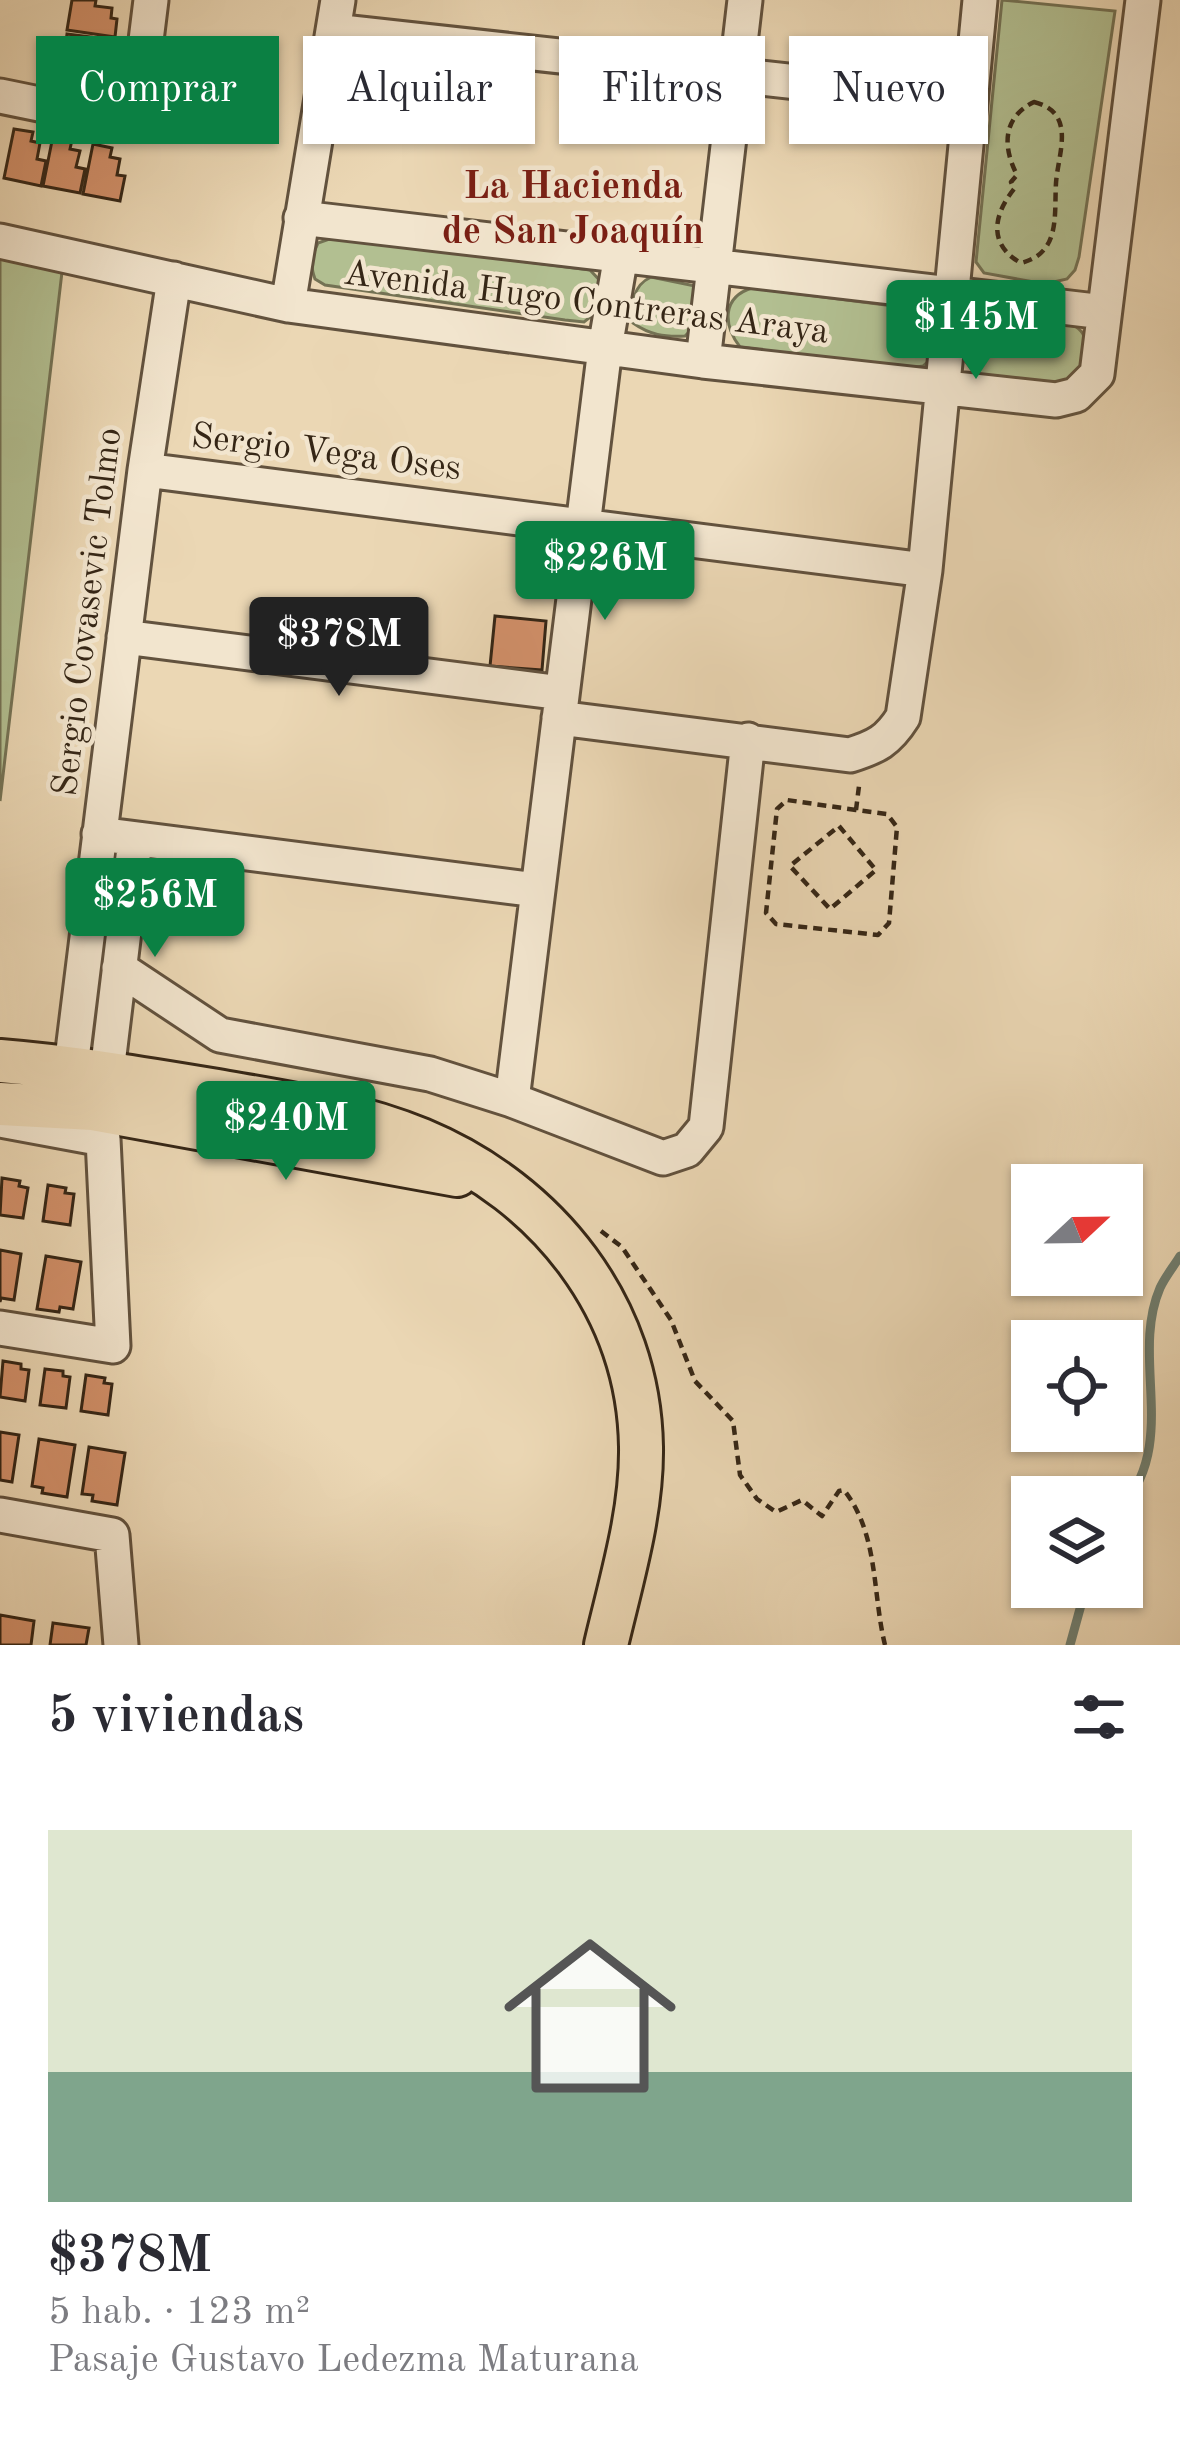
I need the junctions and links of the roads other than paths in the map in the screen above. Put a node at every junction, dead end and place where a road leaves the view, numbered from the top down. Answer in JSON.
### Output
{"nodes":[{"id":1,"x":151,"y":0,"type":"edge"},
{"id":2,"x":745,"y":0,"type":"edge"},
{"id":3,"x":980,"y":0,"type":"edge"},
{"id":4,"x":1143,"y":0,"type":"edge"},
{"id":5,"x":336,"y":15,"type":"edge"},
{"id":6,"x":741,"y":36,"type":"edge"},
{"id":7,"x":976,"y":36,"type":"edge"},
{"id":8,"x":559,"y":49,"type":"edge"},
{"id":9,"x":0,"y":95,"type":"edge"},
{"id":10,"x":728,"y":144,"type":"edge"},
{"id":11,"x":965,"y":144,"type":"edge"},
{"id":12,"x":302,"y":218,"type":"junction"},
{"id":13,"x":0,"y":241,"type":"edge"},
{"id":14,"x":621,"y":255,"type":"junction"},
{"id":15,"x":714,"y":266,"type":"junction"},
{"id":16,"x":174,"y":279,"type":"junction"},
{"id":17,"x":950,"y":294,"type":"junction"},
{"id":18,"x":288,"y":305,"type":"junction"},
{"id":19,"x":1104,"y":312,"type":"junction"},
{"id":20,"x":605,"y":348,"type":"junction"},
{"id":21,"x":703,"y":362,"type":"junction"},
{"id":22,"x":941,"y":386,"type":"junction"},
{"id":23,"x":146,"y":470,"type":"junction"},
{"id":24,"x":583,"y":526,"type":"junction"},
{"id":25,"x":925,"y":570,"type":"junction"},
{"id":26,"x":124,"y":637,"type":"junction"},
{"id":27,"x":560,"y":705,"type":"junction"},
{"id":28,"x":748,"y":740,"type":"junction"},
{"id":29,"x":99,"y":834,"type":"junction"},
{"id":30,"x":135,"y":840,"type":"junction"},
{"id":31,"x":537,"y":890,"type":"junction"},
{"id":32,"x":119,"y":968,"type":"junction"},
{"id":33,"x":0,"y":1061,"type":"edge"},
{"id":34,"x":93,"y":1097,"type":"junction"},
{"id":35,"x":512,"y":1100,"type":"junction"},
{"id":36,"x":0,"y":1104,"type":"edge"},
{"id":37,"x":0,"y":1120,"type":"edge"},
{"id":38,"x":0,"y":1328,"type":"edge"},
{"id":39,"x":0,"y":1515,"type":"edge"},
{"id":40,"x":121,"y":1645,"type":"edge"},
{"id":41,"x":606,"y":1645,"type":"edge"}],
"edges":[{"from":1,"to":9,"type":"street"},
{"from":2,"to":6,"type":"street"},
{"from":3,"to":7,"type":"street"},
{"from":4,"to":19,"type":"street","name":"Avenida Hugo Contreras Araya"},
{"from":5,"to":8,"type":"street"},
{"from":5,"to":12,"type":"street"},
{"from":10,"to":15,"type":"street"},
{"from":11,"to":17,"type":"street"},
{"from":12,"to":14,"type":"street"},
{"from":12,"to":18,"type":"street"},
{"from":13,"to":16,"type":"street","name":"Avenida Hugo Contreras Araya"},
{"from":14,"to":15,"type":"street"},
{"from":14,"to":20,"type":"street"},
{"from":15,"to":17,"type":"street"},
{"from":15,"to":21,"type":"street"},
{"from":16,"to":18,"type":"street","name":"Avenida Hugo Contreras Araya"},
{"from":16,"to":23,"type":"street","name":"Sergio Covasevic Tolmo"},
{"from":17,"to":19,"type":"street"},
{"from":17,"to":22,"type":"street"},
{"from":18,"to":20,"type":"street","name":"Avenida Hugo Contreras Araya"},
{"from":19,"to":22,"type":"street","name":"Avenida Hugo Contreras Araya"},
{"from":20,"to":21,"type":"street","name":"Avenida Hugo Contreras Araya"},
{"from":20,"to":24,"type":"street"},
{"from":21,"to":22,"type":"street","name":"Avenida Hugo Contreras Araya"},
{"from":22,"to":25,"type":"street"},
{"from":23,"to":24,"type":"street","name":"Sergio Vega Oses"},
{"from":23,"to":26,"type":"street","name":"Sergio Covasevic Tolmo"},
{"from":24,"to":25,"type":"street","name":"Sergio Vega Oses"},
{"from":24,"to":27,"type":"street"},
{"from":25,"to":28,"type":"street"},
{"from":26,"to":27,"type":"street"},
{"from":26,"to":29,"type":"street","name":"Sergio Covasevic Tolmo"},
{"from":27,"to":28,"type":"street"},
{"from":27,"to":31,"type":"street"},
{"from":28,"to":35,"type":"street"},
{"from":29,"to":30,"type":"street"},
{"from":29,"to":34,"type":"street","name":"Sergio Covasevic Tolmo"},
{"from":30,"to":31,"type":"street"},
{"from":30,"to":32,"type":"street"},
{"from":31,"to":35,"type":"street"},
{"from":32,"to":34,"type":"street"},
{"from":32,"to":35,"type":"street"},
{"from":33,"to":34,"type":"main road"},
{"from":34,"to":36,"type":"main road"},
{"from":34,"to":37,"type":"street"},
{"from":34,"to":38,"type":"street"},
{"from":34,"to":41,"type":"main road"},
{"from":39,"to":40,"type":"street"}]}
